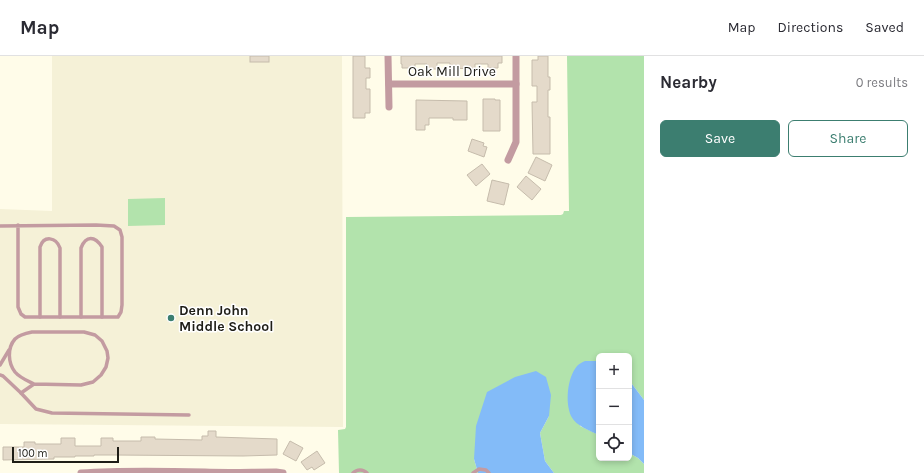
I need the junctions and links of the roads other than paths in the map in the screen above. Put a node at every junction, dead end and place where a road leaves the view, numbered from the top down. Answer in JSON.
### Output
{"nodes":[{"id":1,"x":388,"y":56,"type":"edge"},
{"id":2,"x":516,"y":56,"type":"edge"},
{"id":3,"x":389,"y":84,"type":"junction"},
{"id":4,"x":516,"y":84,"type":"junction"},
{"id":5,"x":389,"y":107,"type":"dead end"},
{"id":6,"x":508,"y":160,"type":"dead end"},
{"id":7,"x":18,"y":225,"type":"junction"},
{"id":8,"x":0,"y":226,"type":"edge"},
{"id":9,"x":40,"y":317,"type":"junction"},
{"id":10,"x":60,"y":317,"type":"junction"},
{"id":11,"x":81,"y":317,"type":"junction"},
{"id":12,"x":102,"y":317,"type":"junction"},
{"id":13,"x":10,"y":347,"type":"junction"},
{"id":14,"x":0,"y":365,"type":"edge"},
{"id":15,"x":0,"y":375,"type":"edge"},
{"id":16,"x":34,"y":384,"type":"junction"},
{"id":17,"x":21,"y":393,"type":"junction"},
{"id":18,"x":189,"y":415,"type":"dead end"},
{"id":19,"x":81,"y":473,"type":"edge"},
{"id":20,"x":204,"y":473,"type":"edge"},
{"id":21,"x":282,"y":473,"type":"edge"},
{"id":22,"x":353,"y":473,"type":"edge"},
{"id":23,"x":368,"y":473,"type":"edge"},
{"id":24,"x":473,"y":473,"type":"edge"},
{"id":25,"x":489,"y":473,"type":"edge"}],
"edges":[{"from":1,"to":3,"type":"street","name":"Oak Mill Drive"},
{"from":2,"to":4,"type":"street","name":"Oak Mill Drive"},
{"from":3,"to":4,"type":"street","name":"Oak Mill Drive"},
{"from":3,"to":5,"type":"street"},
{"from":4,"to":6,"type":"street"},
{"from":7,"to":8,"type":"lane"},
{"from":7,"to":9,"type":"lane"},
{"from":7,"to":12,"type":"lane"},
{"from":9,"to":10,"type":"lane"},
{"from":9,"to":10,"type":"lane"},
{"from":10,"to":11,"type":"lane"},
{"from":11,"to":12,"type":"lane"},
{"from":11,"to":12,"type":"lane"},
{"from":13,"to":14,"type":"lane"},
{"from":13,"to":16,"type":"lane"},
{"from":13,"to":16,"type":"lane"},
{"from":15,"to":17,"type":"lane"},
{"from":16,"to":17,"type":"lane"},
{"from":17,"to":18,"type":"lane"},
{"from":19,"to":20,"type":"street"},
{"from":20,"to":21,"type":"street"},
{"from":22,"to":23,"type":"lane"},
{"from":24,"to":25,"type":"lane"}]}
